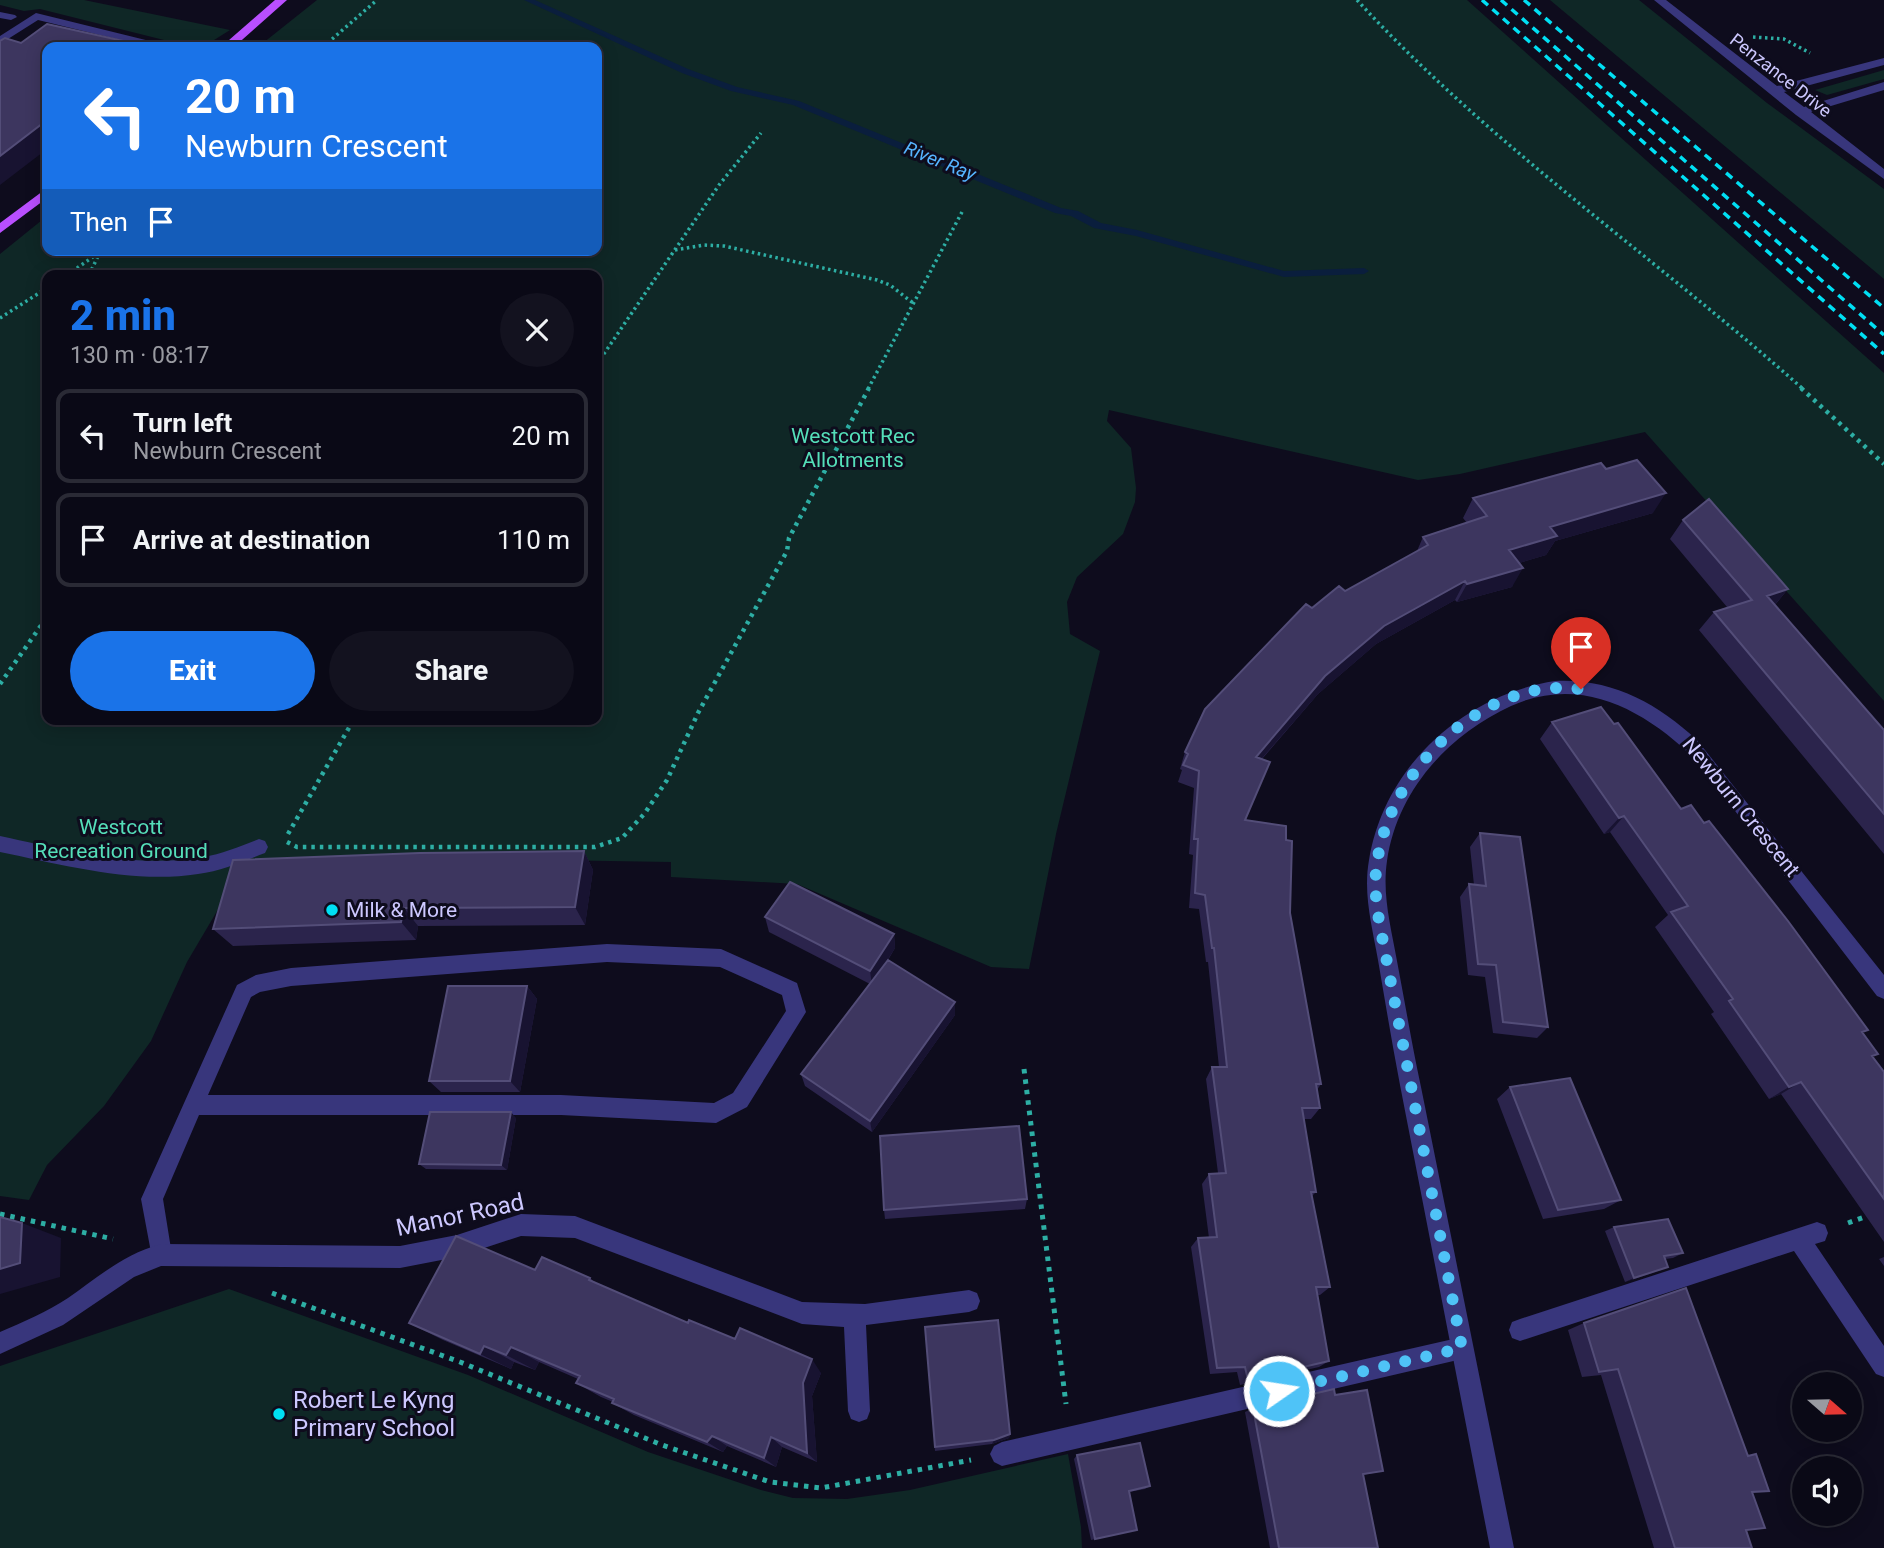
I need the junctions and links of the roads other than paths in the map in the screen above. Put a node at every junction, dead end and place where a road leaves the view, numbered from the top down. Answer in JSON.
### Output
{"nodes":[{"id":1,"x":282,"y":0,"type":"edge"},
{"id":2,"x":1658,"y":0,"type":"edge"},
{"id":3,"x":0,"y":41,"type":"edge"},
{"id":4,"x":142,"y":42,"type":"edge"},
{"id":5,"x":233,"y":42,"type":"edge"},
{"id":6,"x":1884,"y":61,"type":"edge"},
{"id":7,"x":1884,"y":86,"type":"edge"},
{"id":8,"x":1774,"y":91,"type":"junction"},
{"id":9,"x":1800,"y":112,"type":"junction"},
{"id":10,"x":1884,"y":174,"type":"edge"},
{"id":11,"x":42,"y":195,"type":"edge"},
{"id":12,"x":0,"y":229,"type":"edge"},
{"id":13,"x":0,"y":844,"type":"edge"},
{"id":14,"x":259,"y":847,"type":"dead end"},
{"id":15,"x":1884,"y":990,"type":"edge"},
{"id":16,"x":192,"y":1105,"type":"junction"},
{"id":17,"x":161,"y":1255,"type":"junction"},
{"id":18,"x":969,"y":1301,"type":"dead end"},
{"id":19,"x":854,"y":1315,"type":"junction"},
{"id":20,"x":1520,"y":1330,"type":"dead end"},
{"id":21,"x":0,"y":1343,"type":"edge"},
{"id":22,"x":1462,"y":1348,"type":"junction"},
{"id":23,"x":1884,"y":1366,"type":"edge"},
{"id":24,"x":859,"y":1411,"type":"dead end"},
{"id":25,"x":1002,"y":1454,"type":"edge"},
{"id":26,"x":1502,"y":1548,"type":"edge"}],
"edges":[{"from":1,"to":5,"type":"main road"},
{"from":2,"to":8,"type":"street","name":"Penzance Drive"},
{"from":3,"to":4,"type":"street"},
{"from":6,"to":8,"type":"street"},
{"from":7,"to":9,"type":"street"},
{"from":8,"to":9,"type":"street","name":"Penzance Drive"},
{"from":9,"to":10,"type":"street","name":"Penzance Drive"},
{"from":11,"to":12,"type":"main road"},
{"from":13,"to":14,"type":"street"},
{"from":15,"to":22,"type":"street","name":"Newburn Crescent"},
{"from":16,"to":16,"type":"street"},
{"from":16,"to":17,"type":"street"},
{"from":17,"to":19,"type":"street","name":"Manor Road"},
{"from":17,"to":21,"type":"street","name":"Manor Road"},
{"from":18,"to":19,"type":"street","name":"Manor Road"},
{"from":19,"to":24,"type":"street"},
{"from":20,"to":23,"type":"street"},
{"from":22,"to":25,"type":"street"},
{"from":22,"to":26,"type":"street","name":"Newburn Crescent"}]}
